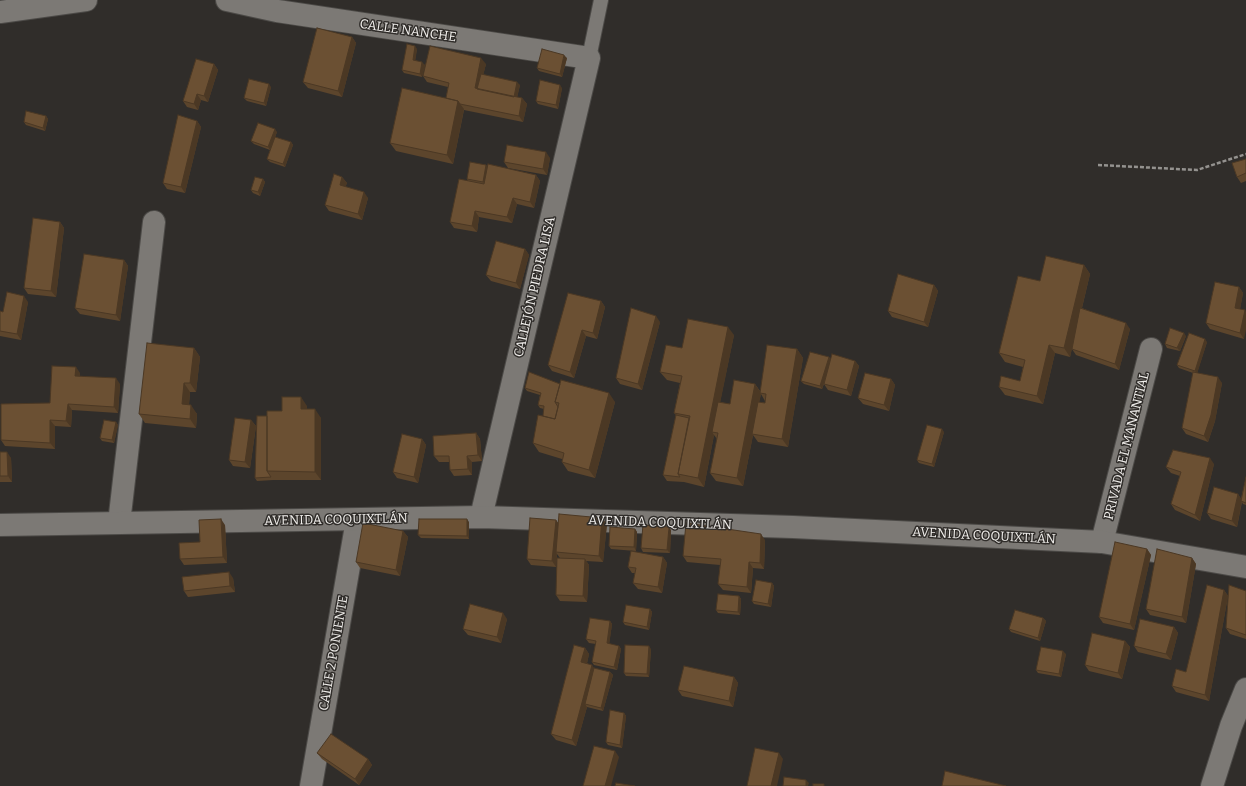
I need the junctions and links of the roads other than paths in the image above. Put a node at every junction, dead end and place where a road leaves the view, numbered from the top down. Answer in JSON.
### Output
{"nodes":[{"id":1,"x":86,"y":0,"type":"edge"},
{"id":2,"x":227,"y":0,"type":"edge"},
{"id":3,"x":601,"y":0,"type":"edge"},
{"id":4,"x":0,"y":12,"type":"edge"},
{"id":5,"x":589,"y":58,"type":"junction"},
{"id":6,"x":154,"y":222,"type":"dead end"},
{"id":7,"x":1152,"y":349,"type":"dead end"},
{"id":8,"x":481,"y":517,"type":"junction"},
{"id":9,"x":357,"y":520,"type":"junction"},
{"id":10,"x":119,"y":523,"type":"junction"},
{"id":11,"x":0,"y":525,"type":"edge"},
{"id":12,"x":1102,"y":542,"type":"junction"},
{"id":13,"x":1246,"y":567,"type":"edge"},
{"id":14,"x":1246,"y":689,"type":"edge"},
{"id":15,"x":311,"y":786,"type":"edge"},
{"id":16,"x":1212,"y":786,"type":"edge"}],
"edges":[{"from":1,"to":4,"type":"street"},
{"from":2,"to":5,"type":"street","name":"CALLE NANCHE"},
{"from":3,"to":5,"type":"lane"},
{"from":5,"to":8,"type":"street","name":"CALLEJÓN PIEDRA LISA"},
{"from":6,"to":10,"type":"street"},
{"from":7,"to":12,"type":"street","name":"PRIVADA EL MANANTIAL"},
{"from":8,"to":9,"type":"street","name":"AVENIDA COQUIXTLÁN"},
{"from":8,"to":12,"type":"street","name":"AVENIDA COQUIXTLÁN"},
{"from":9,"to":10,"type":"street","name":"AVENIDA COQUIXTLÁN"},
{"from":9,"to":15,"type":"street","name":"CALLE 2 PONIENTE"},
{"from":10,"to":11,"type":"street","name":"AVENIDA COQUIXTLÁN"},
{"from":12,"to":13,"type":"street","name":"AVENIDA COQUIXTLÁN"},
{"from":14,"to":16,"type":"street"}]}
